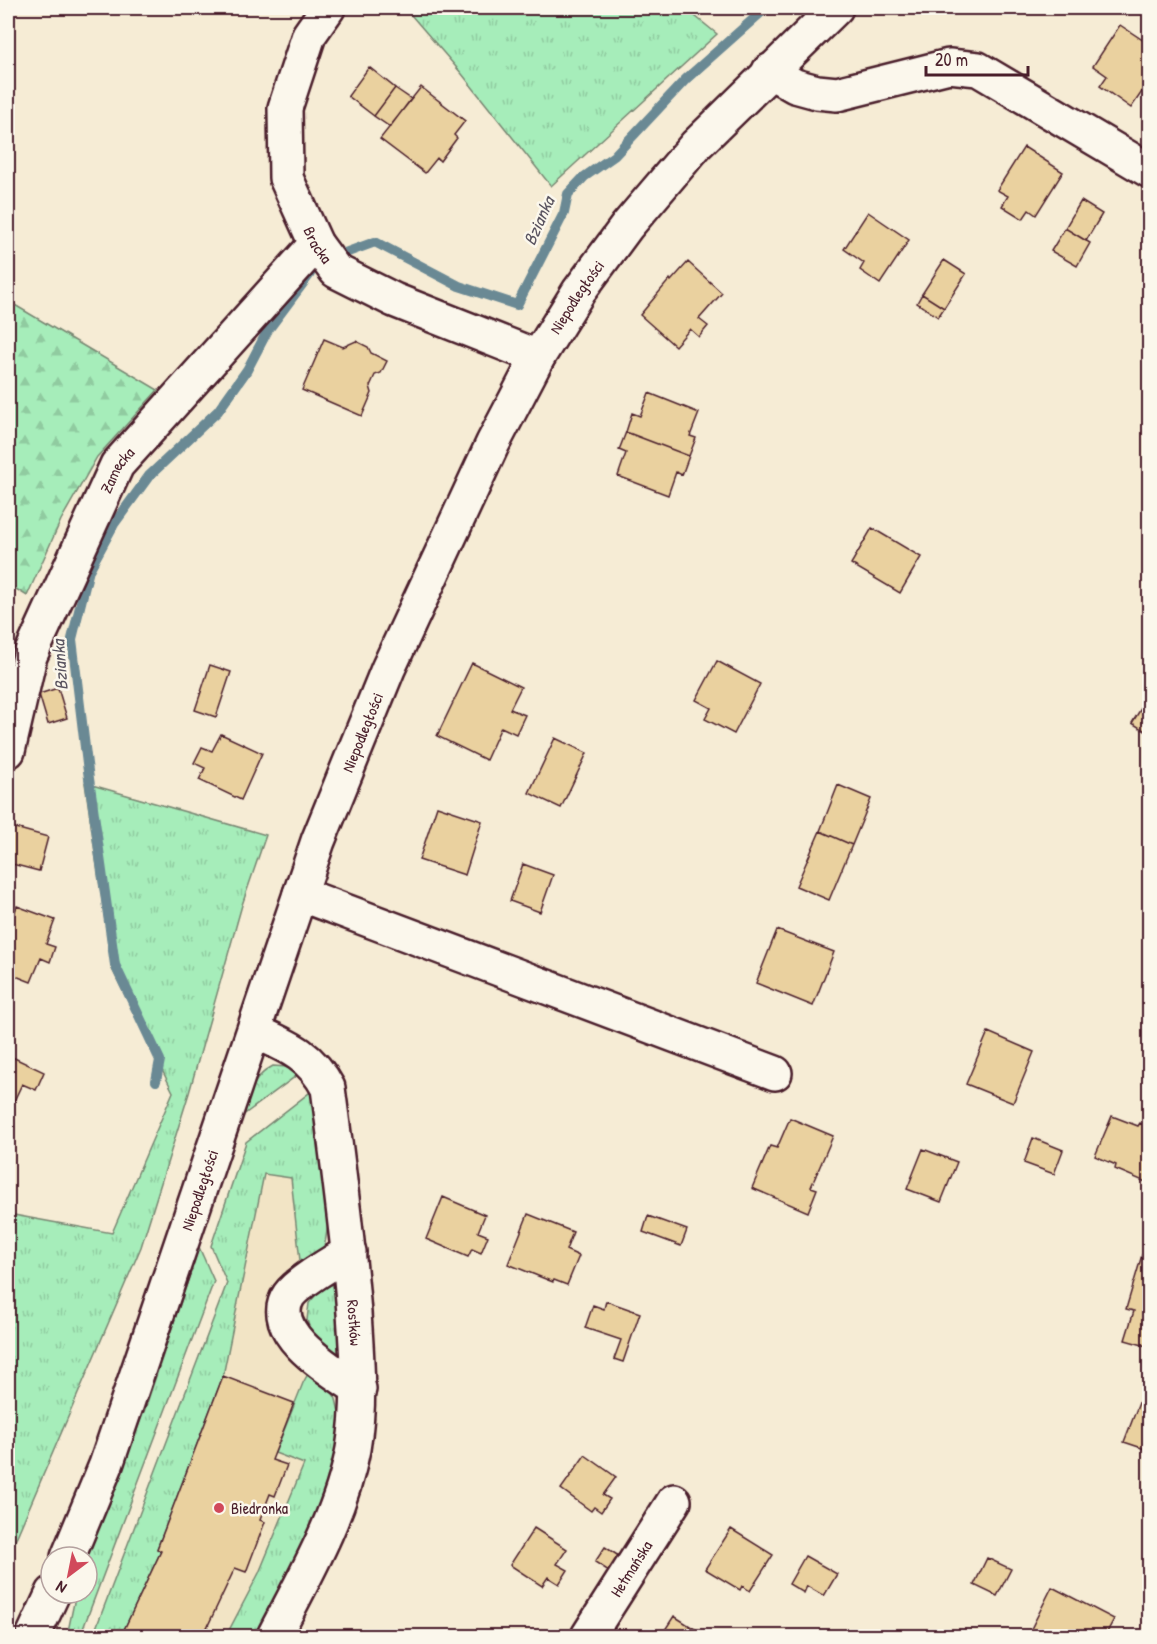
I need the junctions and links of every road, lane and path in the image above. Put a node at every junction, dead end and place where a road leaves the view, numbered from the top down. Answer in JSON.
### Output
{"nodes":[{"id":1,"x":328,"y":8,"type":"edge"},
{"id":2,"x":836,"y":8,"type":"edge"},
{"id":3,"x":770,"y":71,"type":"junction"},
{"id":4,"x":1149,"y":171,"type":"edge"},
{"id":5,"x":316,"y":244,"type":"junction"},
{"id":6,"x":538,"y":357,"type":"junction"},
{"id":7,"x":8,"y":751,"type":"edge"},
{"id":8,"x":300,"y":894,"type":"junction"},
{"id":9,"x":254,"y":1031,"type":"junction"},
{"id":10,"x":775,"y":1073,"type":"dead end"},
{"id":11,"x":349,"y":1252,"type":"junction"},
{"id":12,"x":359,"y":1389,"type":"junction"},
{"id":13,"x":674,"y":1501,"type":"dead end"},
{"id":14,"x":73,"y":1545,"type":"edge"},
{"id":15,"x":47,"y":1605,"type":"edge"},
{"id":16,"x":33,"y":1636,"type":"edge"},
{"id":17,"x":273,"y":1636,"type":"edge"},
{"id":18,"x":588,"y":1636,"type":"edge"}],
"edges":[{"from":1,"to":5,"type":"street","name":"Bracka"},
{"from":2,"to":3,"type":"street","name":"Niepodległości"},
{"from":3,"to":4,"type":"street"},
{"from":3,"to":6,"type":"street","name":"Niepodległości"},
{"from":5,"to":6,"type":"street","name":"Bracka"},
{"from":5,"to":7,"type":"street","name":"Zamecka"},
{"from":6,"to":8,"type":"street","name":"Niepodległości"},
{"from":8,"to":9,"type":"street","name":"Niepodległości"},
{"from":8,"to":10,"type":"street"},
{"from":9,"to":11,"type":"street","name":"Rostków"},
{"from":9,"to":14,"type":"street","name":"Niepodległości"},
{"from":11,"to":12,"type":"street","name":"Rostków"},
{"from":11,"to":12,"type":"street"},
{"from":12,"to":17,"type":"street","name":"Rostków"},
{"from":13,"to":18,"type":"street","name":"Hetmańska"},
{"from":15,"to":16,"type":"street"}]}
